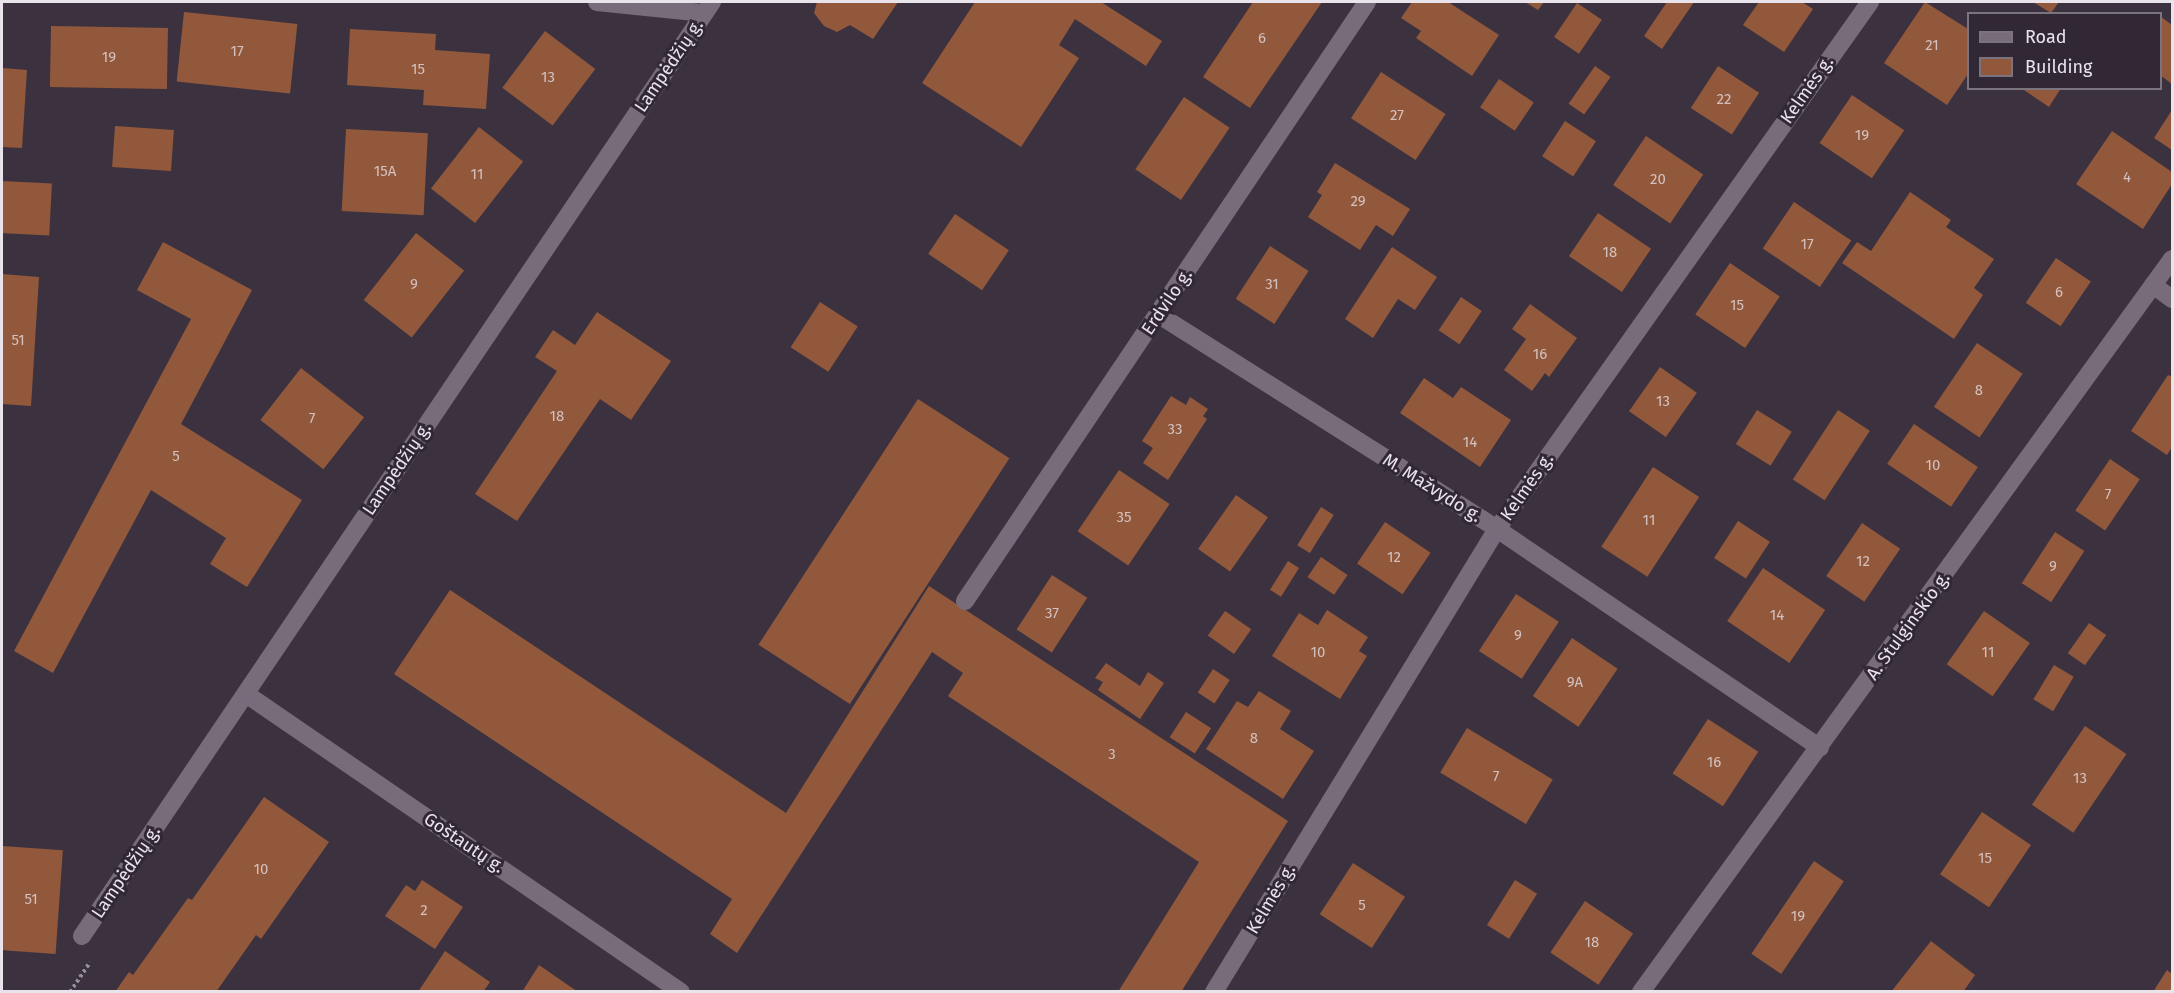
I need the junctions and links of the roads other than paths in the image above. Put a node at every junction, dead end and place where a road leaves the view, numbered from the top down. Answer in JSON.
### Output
{"nodes":[{"id":1,"x":597,"y":2,"type":"edge"},
{"id":2,"x":1366,"y":2,"type":"edge"},
{"id":3,"x":1870,"y":2,"type":"edge"},
{"id":4,"x":708,"y":7,"type":"edge"},
{"id":5,"x":2172,"y":259,"type":"edge"},
{"id":6,"x":2153,"y":285,"type":"junction"},
{"id":7,"x":2172,"y":299,"type":"edge"},
{"id":8,"x":1160,"y":315,"type":"junction"},
{"id":9,"x":1497,"y":529,"type":"junction"},
{"id":10,"x":965,"y":601,"type":"dead end"},
{"id":11,"x":246,"y":694,"type":"junction"},
{"id":12,"x":1820,"y":748,"type":"junction"},
{"id":13,"x":82,"y":936,"type":"dead end"},
{"id":14,"x":681,"y":992,"type":"edge"},
{"id":15,"x":1214,"y":992,"type":"edge"},
{"id":16,"x":1641,"y":992,"type":"edge"}],
"edges":[{"from":1,"to":4,"type":"street"},
{"from":2,"to":8,"type":"street","name":"Erdvilo g."},
{"from":3,"to":9,"type":"street","name":"Kelmės g."},
{"from":4,"to":11,"type":"street","name":"Lampėdžių g."},
{"from":5,"to":6,"type":"street","name":"A. Stulginskio g."},
{"from":6,"to":7,"type":"street"},
{"from":6,"to":12,"type":"street","name":"A. Stulginskio g."},
{"from":8,"to":9,"type":"street","name":"M. Mažvydo g."},
{"from":8,"to":10,"type":"street","name":"Erdvilo g."},
{"from":9,"to":12,"type":"street","name":"M. Mažvydo g."},
{"from":9,"to":15,"type":"street","name":"Kelmės g."},
{"from":11,"to":13,"type":"street","name":"Lampėdžių g."},
{"from":11,"to":14,"type":"street","name":"Goštautų g."},
{"from":12,"to":16,"type":"street","name":"A. Stulginskio g."}]}
